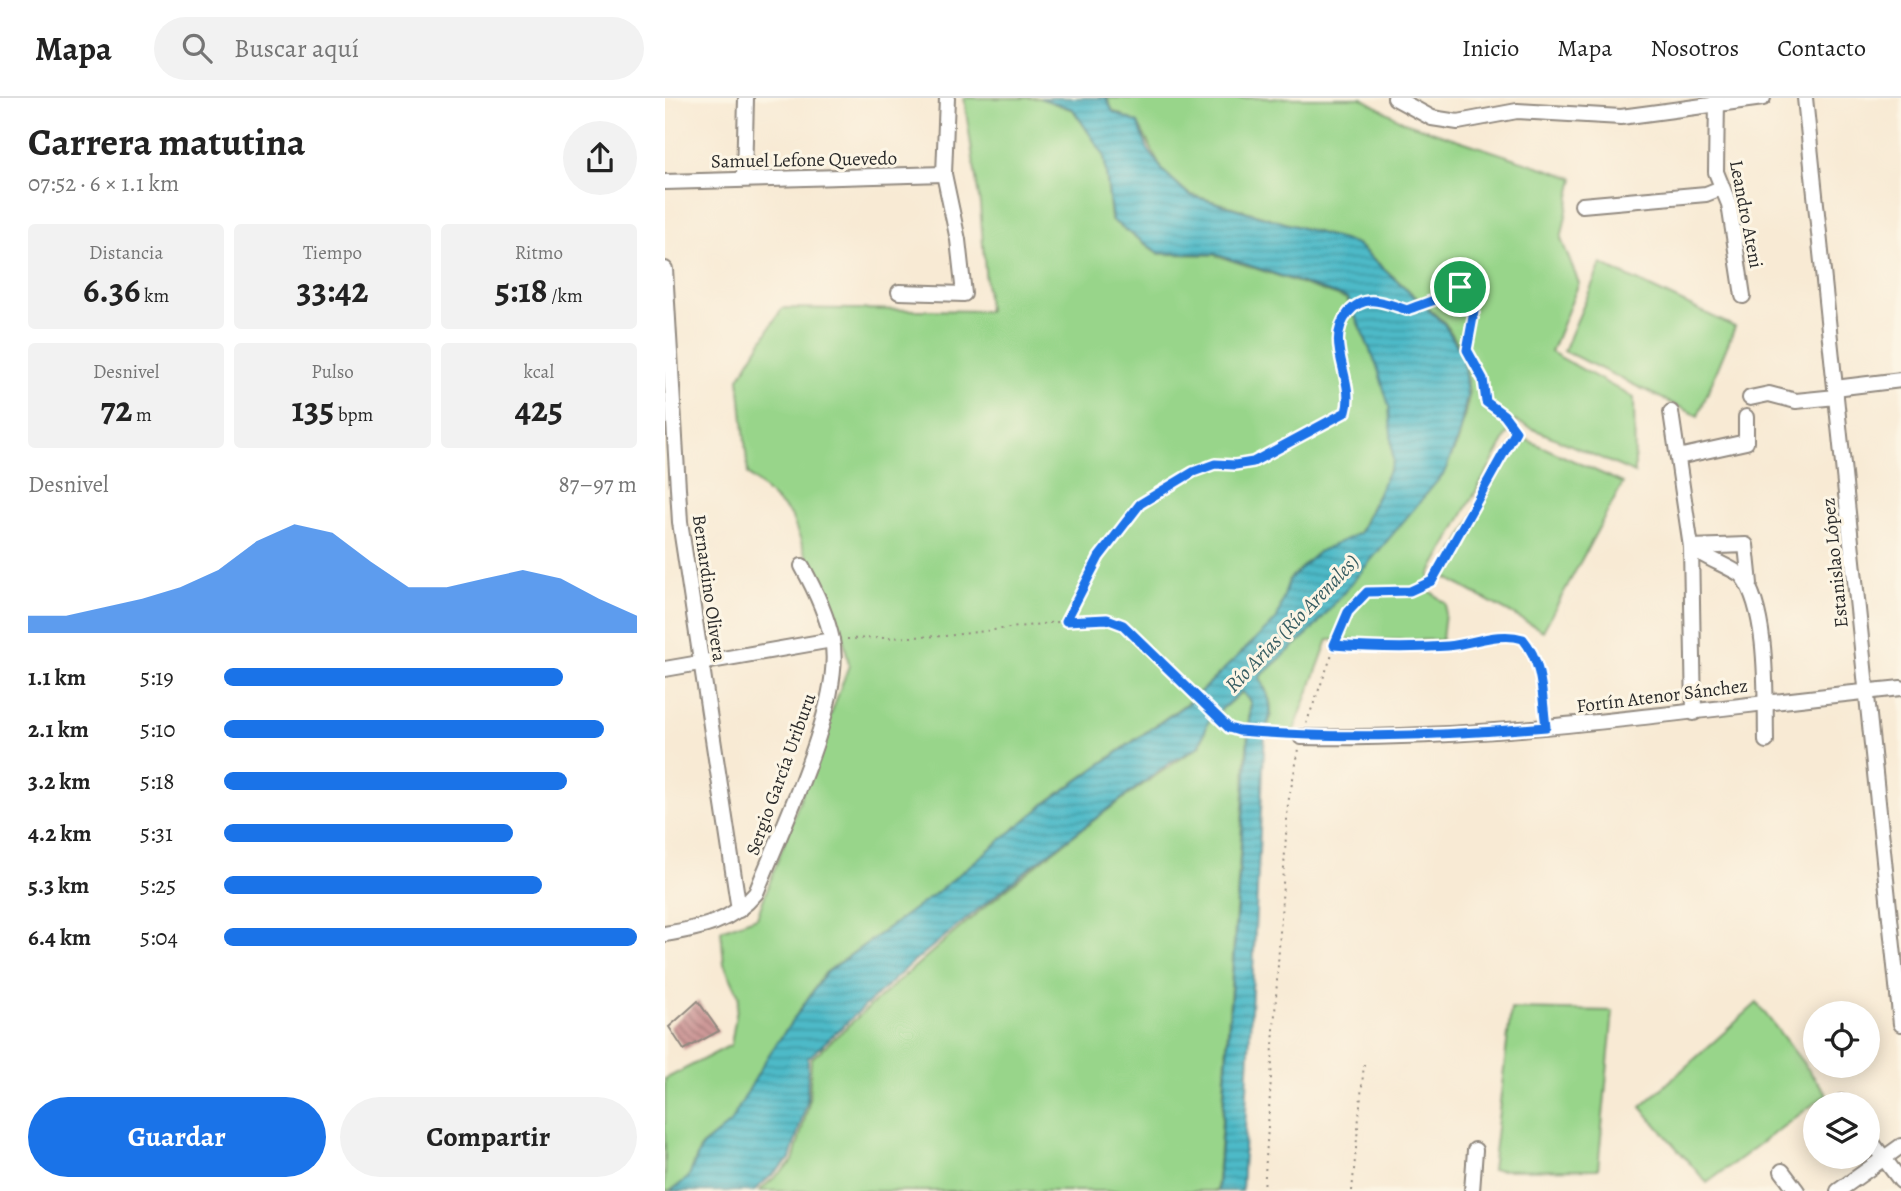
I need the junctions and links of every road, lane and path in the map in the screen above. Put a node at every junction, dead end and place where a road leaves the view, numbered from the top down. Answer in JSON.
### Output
{"nodes":[{"id":1,"x":746,"y":98,"type":"edge"},
{"id":2,"x":947,"y":98,"type":"edge"},
{"id":3,"x":1395,"y":98,"type":"edge"},
{"id":4,"x":1763,"y":98,"type":"edge"},
{"id":5,"x":1805,"y":98,"type":"edge"},
{"id":6,"x":1714,"y":100,"type":"edge"},
{"id":7,"x":1500,"y":105,"type":"edge"},
{"id":8,"x":944,"y":174,"type":"junction"},
{"id":9,"x":744,"y":178,"type":"junction"},
{"id":10,"x":665,"y":182,"type":"edge"},
{"id":11,"x":1721,"y":188,"type":"junction"},
{"id":12,"x":1582,"y":205,"type":"dead end"},
{"id":13,"x":665,"y":269,"type":"edge"},
{"id":14,"x":899,"y":292,"type":"dead end"},
{"id":15,"x":1743,"y":296,"type":"dead end"},
{"id":16,"x":1901,"y":380,"type":"edge"},
{"id":17,"x":1835,"y":392,"type":"junction"},
{"id":18,"x":1750,"y":398,"type":"dead end"},
{"id":19,"x":1671,"y":412,"type":"dead end"},
{"id":20,"x":1746,"y":417,"type":"dead end"},
{"id":21,"x":669,"y":438,"type":"edge"},
{"id":22,"x":1678,"y":457,"type":"junction"},
{"id":23,"x":670,"y":459,"type":"edge"},
{"id":24,"x":1691,"y":547,"type":"junction"},
{"id":25,"x":802,"y":566,"type":"dead end"},
{"id":26,"x":1751,"y":591,"type":"junction"},
{"id":27,"x":1066,"y":621,"type":"junction"},
{"id":28,"x":832,"y":640,"type":"junction"},
{"id":29,"x":1334,"y":645,"type":"junction"},
{"id":30,"x":702,"y":663,"type":"junction"},
{"id":31,"x":665,"y":669,"type":"edge"},
{"id":32,"x":1901,"y":688,"type":"edge"},
{"id":33,"x":1867,"y":691,"type":"junction"},
{"id":34,"x":1765,"y":702,"type":"junction"},
{"id":35,"x":1694,"y":713,"type":"junction"},
{"id":36,"x":1546,"y":727,"type":"junction"},
{"id":37,"x":1301,"y":737,"type":"junction"},
{"id":38,"x":1766,"y":741,"type":"dead end"},
{"id":39,"x":739,"y":910,"type":"junction"},
{"id":40,"x":665,"y":934,"type":"edge"},
{"id":41,"x":1899,"y":992,"type":"edge"},
{"id":42,"x":1901,"y":1024,"type":"edge"},
{"id":43,"x":1364,"y":1064,"type":"dead end"},
{"id":44,"x":1901,"y":1146,"type":"edge"},
{"id":45,"x":1475,"y":1150,"type":"dead end"},
{"id":46,"x":1880,"y":1153,"type":"edge"},
{"id":47,"x":1884,"y":1158,"type":"junction"},
{"id":48,"x":1782,"y":1171,"type":"dead end"},
{"id":49,"x":1901,"y":1181,"type":"edge"},
{"id":50,"x":1264,"y":1191,"type":"edge"},
{"id":51,"x":1352,"y":1191,"type":"edge"},
{"id":52,"x":1472,"y":1191,"type":"edge"},
{"id":53,"x":1797,"y":1191,"type":"edge"},
{"id":54,"x":1837,"y":1191,"type":"edge"}],
"edges":[{"from":1,"to":9,"type":"street"},
{"from":2,"to":8,"type":"street"},
{"from":3,"to":7,"type":"street"},
{"from":4,"to":6,"type":"street"},
{"from":5,"to":17,"type":"street","name":"Estanislao López"},
{"from":6,"to":7,"type":"street"},
{"from":6,"to":11,"type":"street","name":"Leandro Ateni"},
{"from":8,"to":9,"type":"street","name":"Samuel Lefone Quevedo"},
{"from":8,"to":14,"type":"street"},
{"from":9,"to":10,"type":"street","name":"Samuel Lefone Quevedo"},
{"from":11,"to":12,"type":"street"},
{"from":11,"to":15,"type":"street","name":"Leandro Ateni"},
{"from":13,"to":21,"type":"street","name":"Bernardino Olivera"},
{"from":16,"to":17,"type":"street"},
{"from":17,"to":18,"type":"street"},
{"from":17,"to":33,"type":"street","name":"Estanislao López"},
{"from":19,"to":22,"type":"street"},
{"from":20,"to":22,"type":"street"},
{"from":21,"to":23,"type":"street","name":"Bernardino Olivera"},
{"from":22,"to":24,"type":"street"},
{"from":23,"to":30,"type":"street","name":"Bernardino Olivera"},
{"from":24,"to":26,"type":"street"},
{"from":24,"to":26,"type":"street"},
{"from":24,"to":35,"type":"street"},
{"from":25,"to":28,"type":"street","name":"Sergio García Uriburu"},
{"from":26,"to":34,"type":"street"},
{"from":27,"to":28,"type":"path"},
{"from":27,"to":29,"type":"path"},
{"from":27,"to":37,"type":"path"},
{"from":28,"to":30,"type":"street"},
{"from":28,"to":39,"type":"street","name":"Sergio García Uriburu"},
{"from":29,"to":36,"type":"path"},
{"from":29,"to":37,"type":"path"},
{"from":30,"to":31,"type":"street"},
{"from":30,"to":39,"type":"street","name":"Bernardino Olivera"},
{"from":32,"to":33,"type":"street","name":"Fortín Atenor Sánchez"},
{"from":33,"to":34,"type":"street","name":"Fortín Atenor Sánchez"},
{"from":33,"to":41,"type":"street","name":"Estanislao López"},
{"from":34,"to":35,"type":"street","name":"Fortín Atenor Sánchez"},
{"from":34,"to":38,"type":"street"},
{"from":35,"to":36,"type":"street","name":"Fortín Atenor Sánchez"},
{"from":36,"to":37,"type":"street","name":"Fortín Atenor Sánchez"},
{"from":37,"to":50,"type":"path"},
{"from":39,"to":40,"type":"street"},
{"from":41,"to":42,"type":"street","name":"Estanislao López"},
{"from":43,"to":51,"type":"path"},
{"from":44,"to":47,"type":"street"},
{"from":45,"to":52,"type":"street"},
{"from":46,"to":47,"type":"street"},
{"from":47,"to":49,"type":"street"},
{"from":47,"to":54,"type":"street"},
{"from":48,"to":53,"type":"street"}]}
